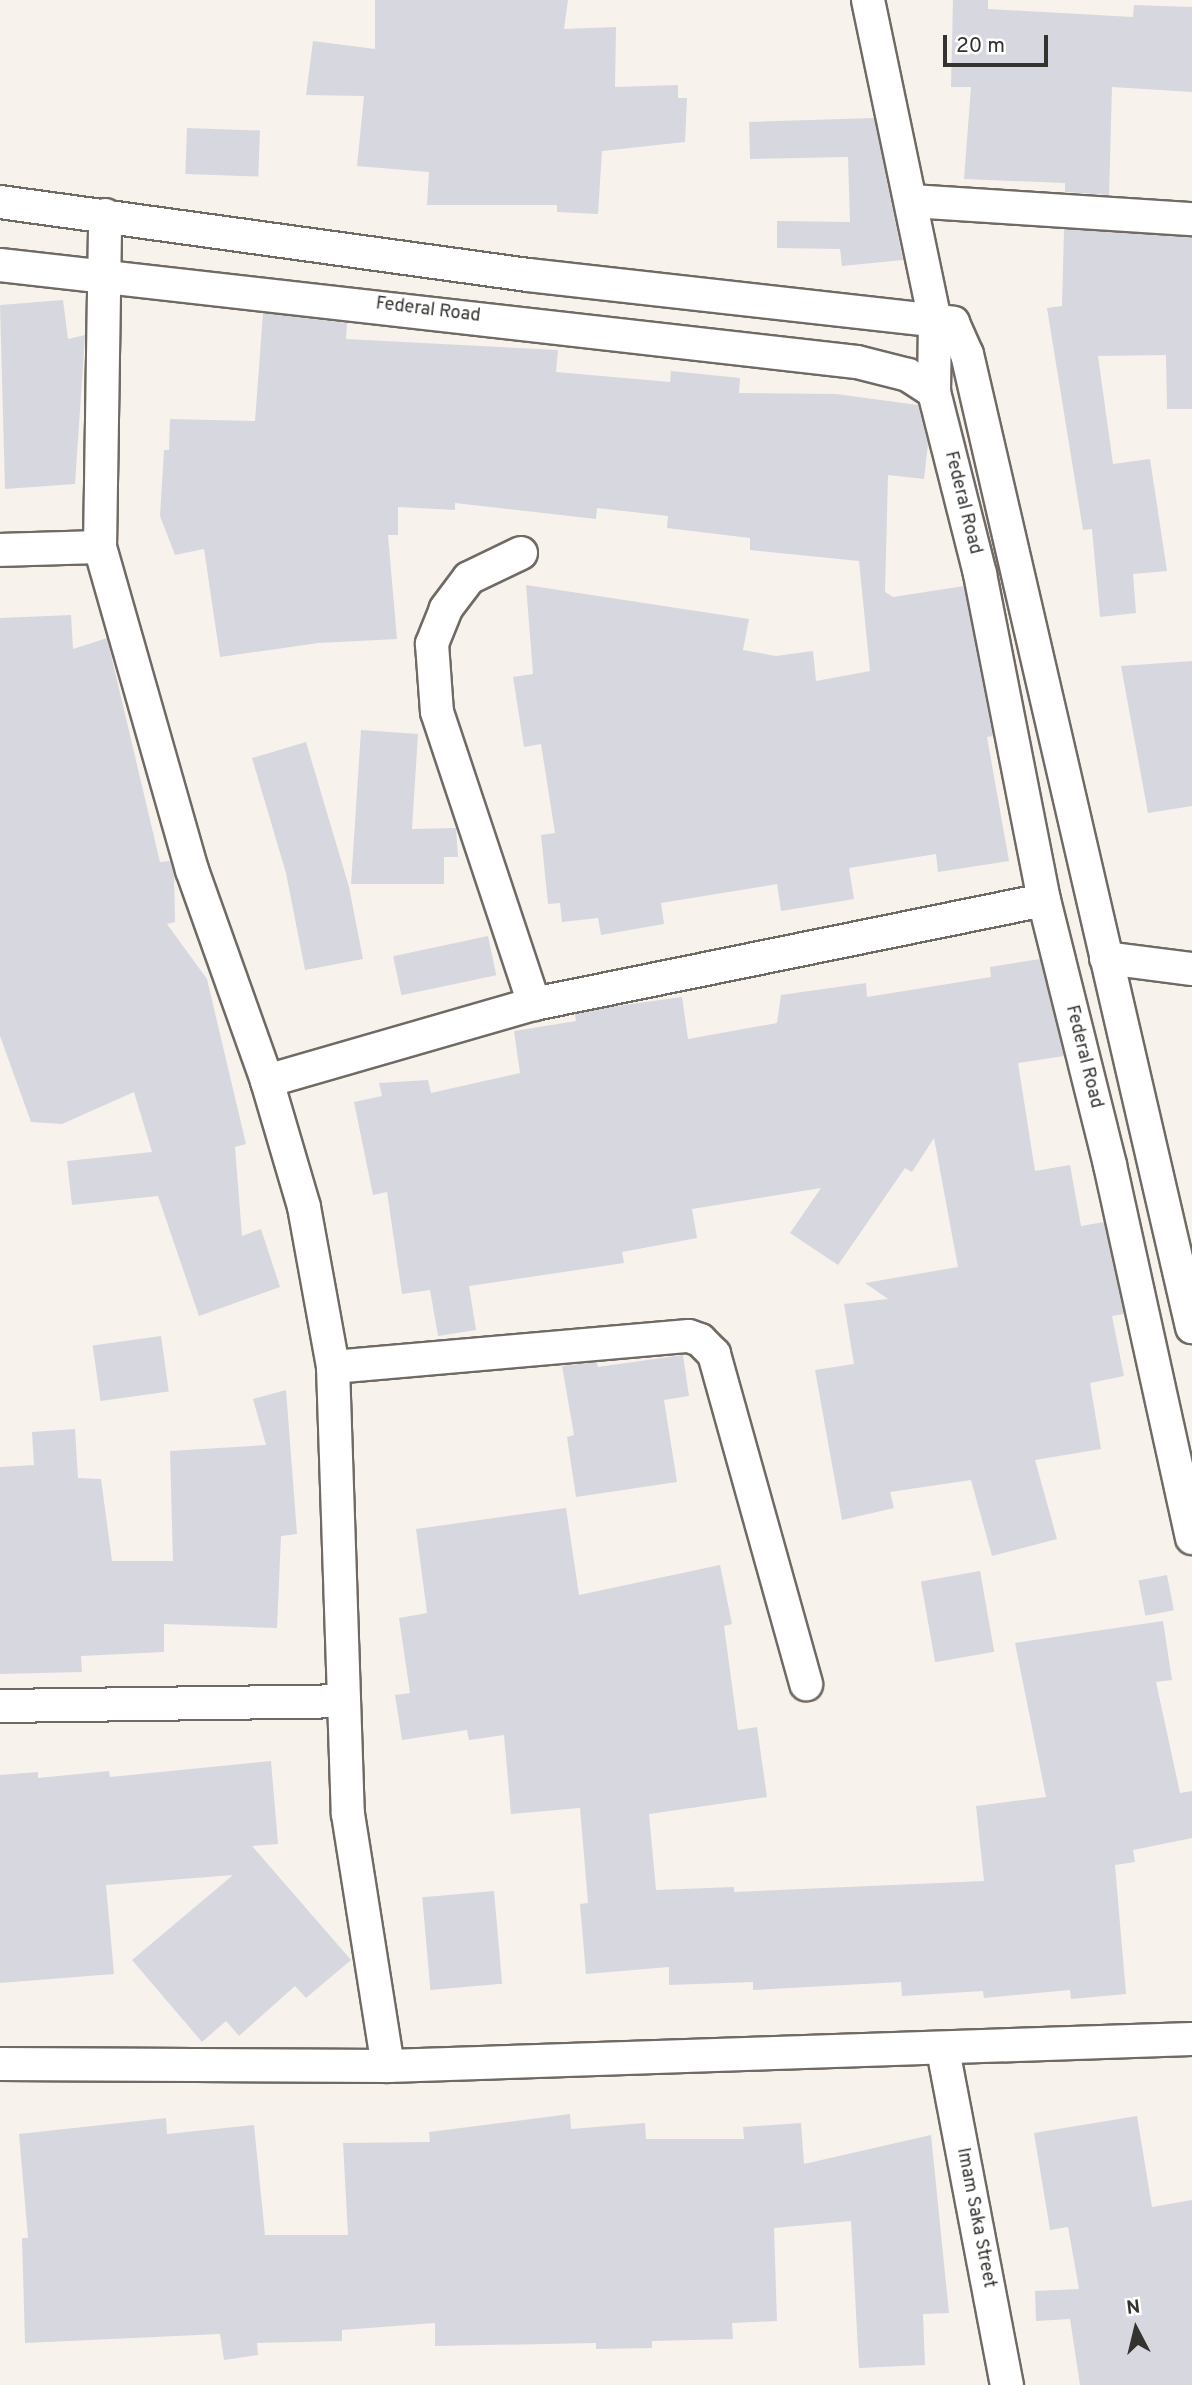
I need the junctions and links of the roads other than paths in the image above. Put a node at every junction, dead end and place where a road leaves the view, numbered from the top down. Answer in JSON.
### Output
{"nodes":[{"id":1,"x":868,"y":0,"type":"edge"},
{"id":2,"x":912,"y":201,"type":"junction"},
{"id":3,"x":0,"y":202,"type":"edge"},
{"id":4,"x":105,"y":215,"type":"junction"},
{"id":5,"x":1192,"y":219,"type":"edge"},
{"id":6,"x":0,"y":265,"type":"edge"},
{"id":7,"x":103,"y":275,"type":"junction"},
{"id":8,"x":935,"y":321,"type":"junction"},
{"id":9,"x":934,"y":392,"type":"junction"},
{"id":10,"x":100,"y":547,"type":"junction"},
{"id":11,"x":0,"y":550,"type":"edge"},
{"id":12,"x":521,"y":553,"type":"dead end"},
{"id":13,"x":1044,"y":900,"type":"junction"},
{"id":14,"x":1106,"y":958,"type":"junction"},
{"id":15,"x":1192,"y":969,"type":"edge"},
{"id":16,"x":534,"y":1004,"type":"junction"},
{"id":17,"x":267,"y":1081,"type":"junction"},
{"id":18,"x":1192,"y":1327,"type":"edge"},
{"id":19,"x":333,"y":1367,"type":"junction"},
{"id":20,"x":1192,"y":1538,"type":"edge"},
{"id":21,"x":806,"y":1684,"type":"dead end"},
{"id":22,"x":341,"y":1701,"type":"junction"},
{"id":23,"x":0,"y":1706,"type":"edge"},
{"id":24,"x":1192,"y":2039,"type":"edge"},
{"id":25,"x":943,"y":2050,"type":"junction"},
{"id":26,"x":0,"y":2064,"type":"edge"},
{"id":27,"x":387,"y":2066,"type":"junction"},
{"id":28,"x":998,"y":2385,"type":"edge"}],
"edges":[{"from":1,"to":2,"type":"street"},
{"from":2,"to":5,"type":"street"},
{"from":2,"to":8,"type":"street"},
{"from":3,"to":4,"type":"street","name":"Federal Road"},
{"from":4,"to":7,"type":"street"},
{"from":4,"to":8,"type":"street","name":"Federal Road"},
{"from":6,"to":7,"type":"street","name":"Federal Road"},
{"from":7,"to":9,"type":"street","name":"Federal Road"},
{"from":7,"to":10,"type":"street"},
{"from":8,"to":9,"type":"street"},
{"from":8,"to":14,"type":"street","name":"Federal Road"},
{"from":9,"to":13,"type":"street","name":"Federal Road"},
{"from":10,"to":11,"type":"street"},
{"from":10,"to":17,"type":"street"},
{"from":12,"to":16,"type":"street"},
{"from":13,"to":16,"type":"street"},
{"from":13,"to":20,"type":"street","name":"Federal Road"},
{"from":14,"to":15,"type":"street"},
{"from":14,"to":18,"type":"street","name":"Federal Road"},
{"from":16,"to":17,"type":"street"},
{"from":17,"to":19,"type":"street"},
{"from":19,"to":21,"type":"street"},
{"from":19,"to":22,"type":"street"},
{"from":22,"to":23,"type":"street"},
{"from":22,"to":27,"type":"street"},
{"from":24,"to":25,"type":"street"},
{"from":25,"to":27,"type":"street"},
{"from":25,"to":28,"type":"street","name":"Imam Saka Street"},
{"from":26,"to":27,"type":"street"}]}
